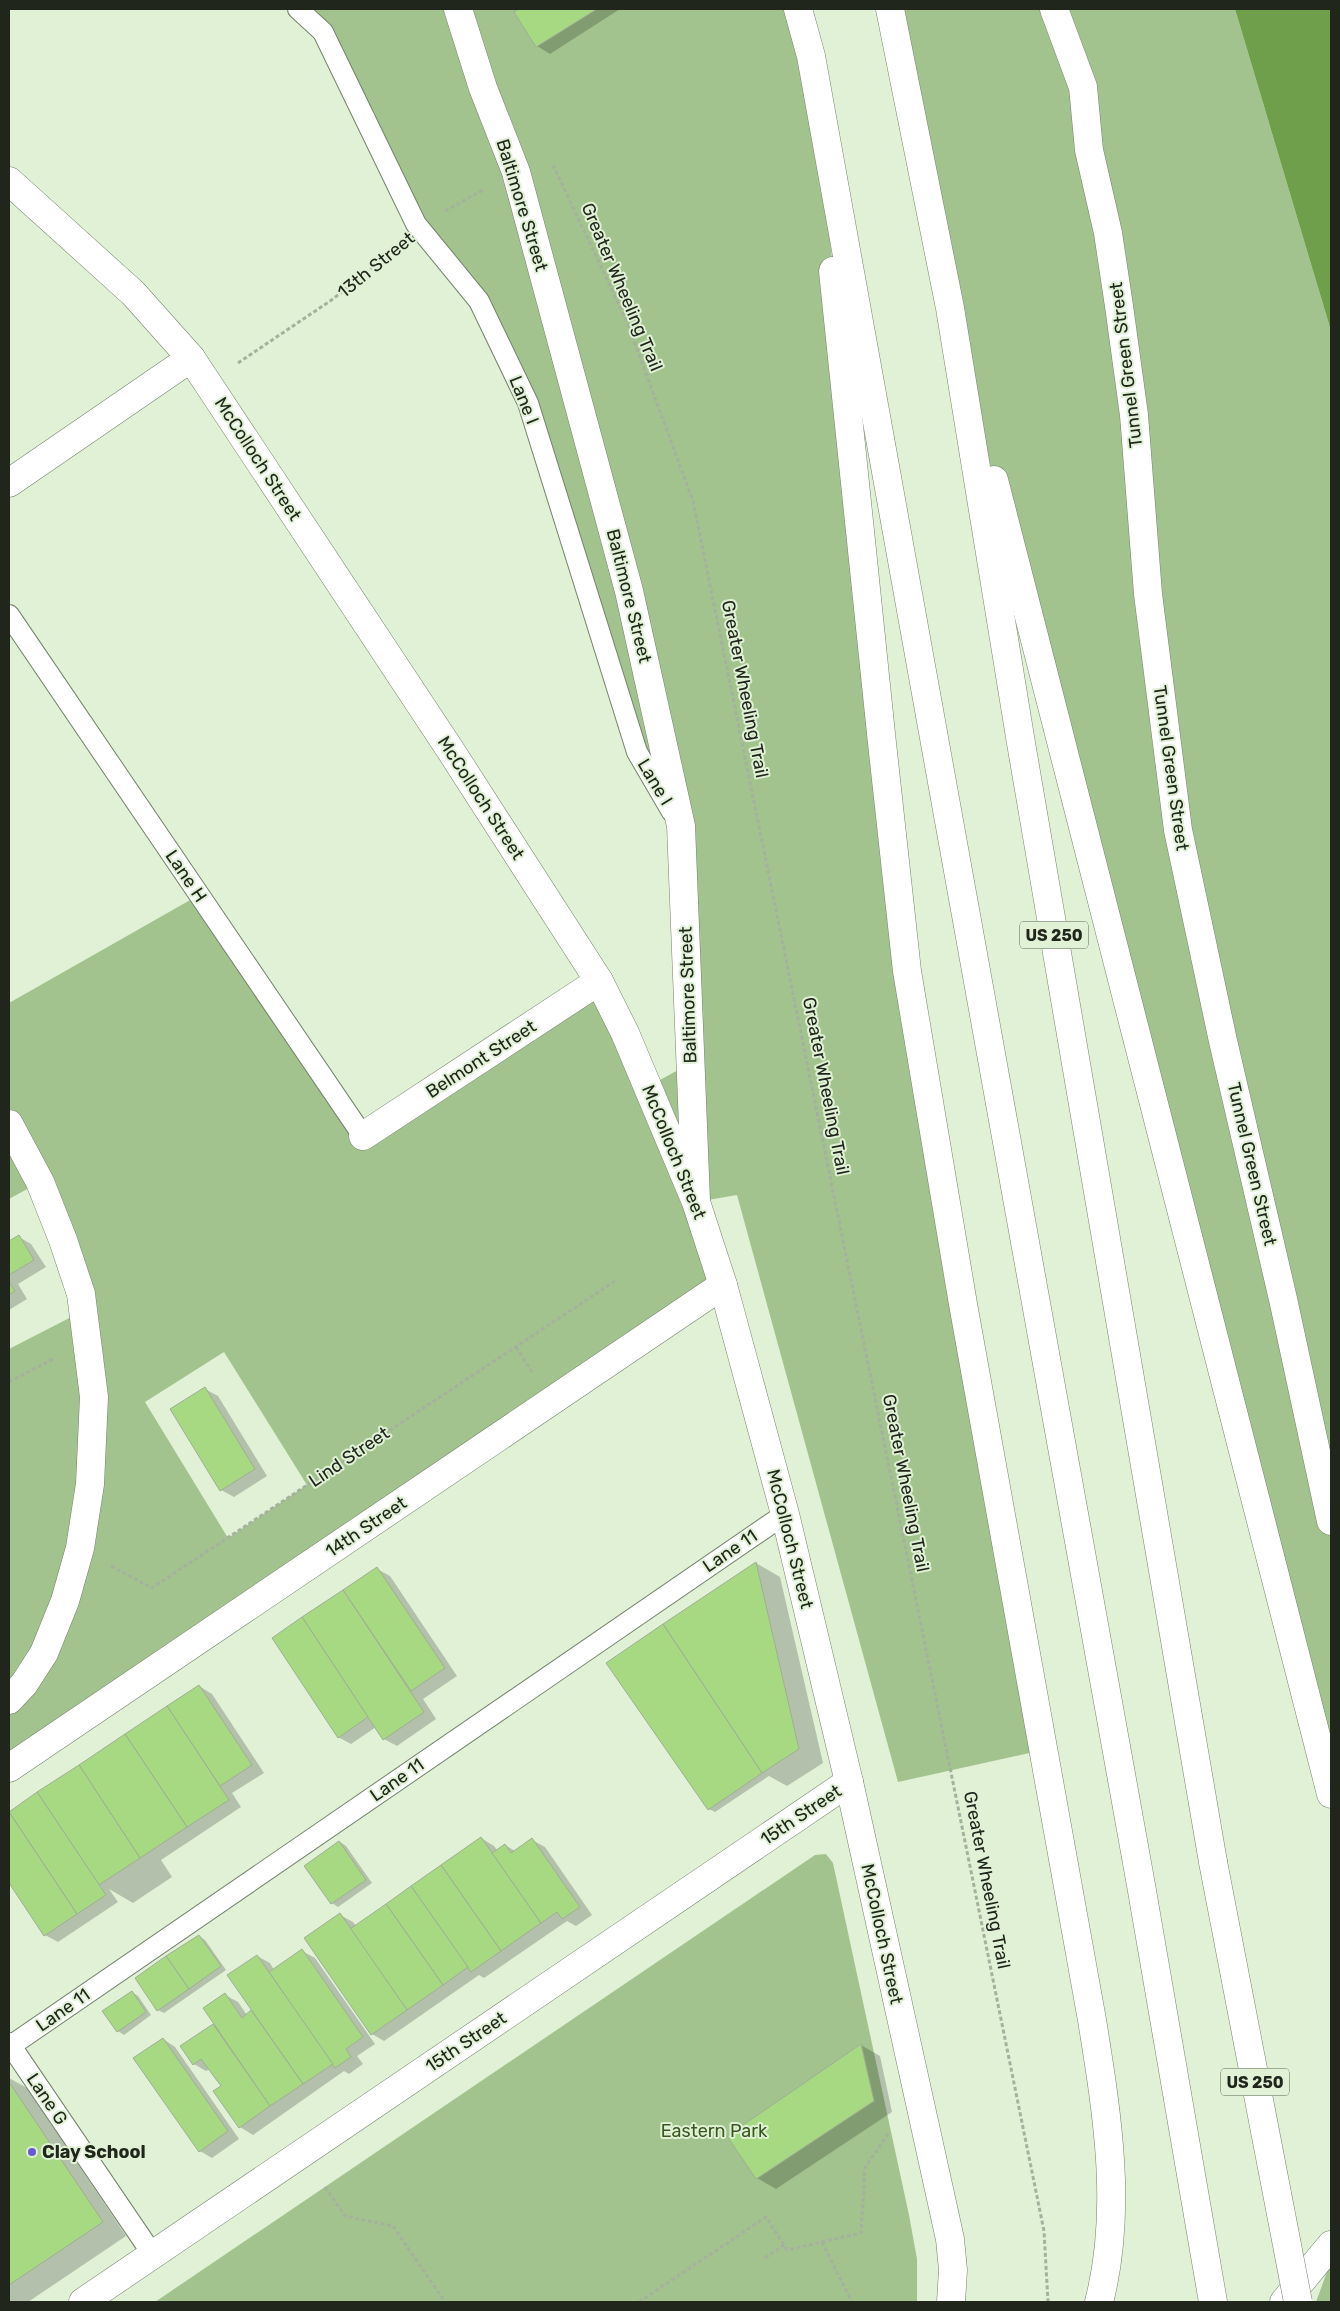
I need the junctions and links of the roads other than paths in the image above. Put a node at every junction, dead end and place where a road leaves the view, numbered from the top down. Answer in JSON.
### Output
{"nodes":[{"id":1,"x":298,"y":9,"type":"edge"},
{"id":2,"x":458,"y":9,"type":"edge"},
{"id":3,"x":798,"y":9,"type":"edge"},
{"id":4,"x":890,"y":9,"type":"edge"},
{"id":5,"x":1054,"y":9,"type":"edge"},
{"id":6,"x":811,"y":56,"type":"junction"},
{"id":7,"x":9,"y":181,"type":"edge"},
{"id":8,"x":950,"y":308,"type":"junction"},
{"id":9,"x":191,"y":358,"type":"junction"},
{"id":10,"x":9,"y":483,"type":"edge"},
{"id":11,"x":9,"y":615,"type":"edge"},
{"id":12,"x":681,"y":826,"type":"junction"},
{"id":13,"x":600,"y":981,"type":"junction"},
{"id":14,"x":9,"y":1124,"type":"edge"},
{"id":15,"x":363,"y":1136,"type":"joint"},
{"id":16,"x":696,"y":1202,"type":"junction"},
{"id":17,"x":723,"y":1285,"type":"junction"},
{"id":18,"x":785,"y":1514,"type":"junction"},
{"id":19,"x":1331,"y":1521,"type":"edge"},
{"id":20,"x":9,"y":1700,"type":"edge"},
{"id":21,"x":9,"y":1768,"type":"edge"},
{"id":22,"x":849,"y":1782,"type":"junction"},
{"id":23,"x":1331,"y":1794,"type":"edge"},
{"id":24,"x":9,"y":2045,"type":"edge"},
{"id":25,"x":1331,"y":2245,"type":"edge"},
{"id":26,"x":153,"y":2255,"type":"junction"},
{"id":27,"x":83,"y":2302,"type":"edge"},
{"id":28,"x":952,"y":2302,"type":"edge"},
{"id":29,"x":1099,"y":2302,"type":"edge"},
{"id":30,"x":1213,"y":2302,"type":"edge"},
{"id":31,"x":1284,"y":2302,"type":"edge"},
{"id":32,"x":1298,"y":2302,"type":"edge"}],
"edges":[{"from":1,"to":12,"type":"lane","name":"Lane I"},
{"from":2,"to":12,"type":"main road","name":"Baltimore Street"},
{"from":3,"to":6,"type":"main road"},
{"from":4,"to":8,"type":"main road","number":"US 250"},
{"from":5,"to":19,"type":"main road","name":"Tunnel Green Street"},
{"from":6,"to":29,"type":"main road"},
{"from":6,"to":30,"type":"main road"},
{"from":7,"to":9,"type":"main road","name":"McColloch Street"},
{"from":8,"to":23,"type":"main road"},
{"from":8,"to":32,"type":"main road","number":"US 250","bridge":true},
{"from":9,"to":10,"type":"main road"},
{"from":9,"to":13,"type":"main road","name":"McColloch Street"},
{"from":11,"to":15,"type":"lane","name":"Lane H"},
{"from":12,"to":16,"type":"main road","name":"Baltimore Street"},
{"from":13,"to":15,"type":"main road","name":"Belmont Street"},
{"from":13,"to":16,"type":"main road","name":"McColloch Street"},
{"from":14,"to":20,"type":"main road"},
{"from":16,"to":17,"type":"main road","name":"McColloch Street"},
{"from":17,"to":18,"type":"main road","name":"McColloch Street"},
{"from":17,"to":21,"type":"main road","name":"14th Street"},
{"from":18,"to":22,"type":"main road","name":"McColloch Street"},
{"from":18,"to":24,"type":"lane","name":"Lane 11"},
{"from":22,"to":26,"type":"main road","name":"15th Street"},
{"from":22,"to":28,"type":"main road","name":"McColloch Street"},
{"from":24,"to":26,"type":"lane","name":"Lane G"},
{"from":25,"to":31,"type":"main road"},
{"from":26,"to":27,"type":"main road","name":"15th Street"}]}
